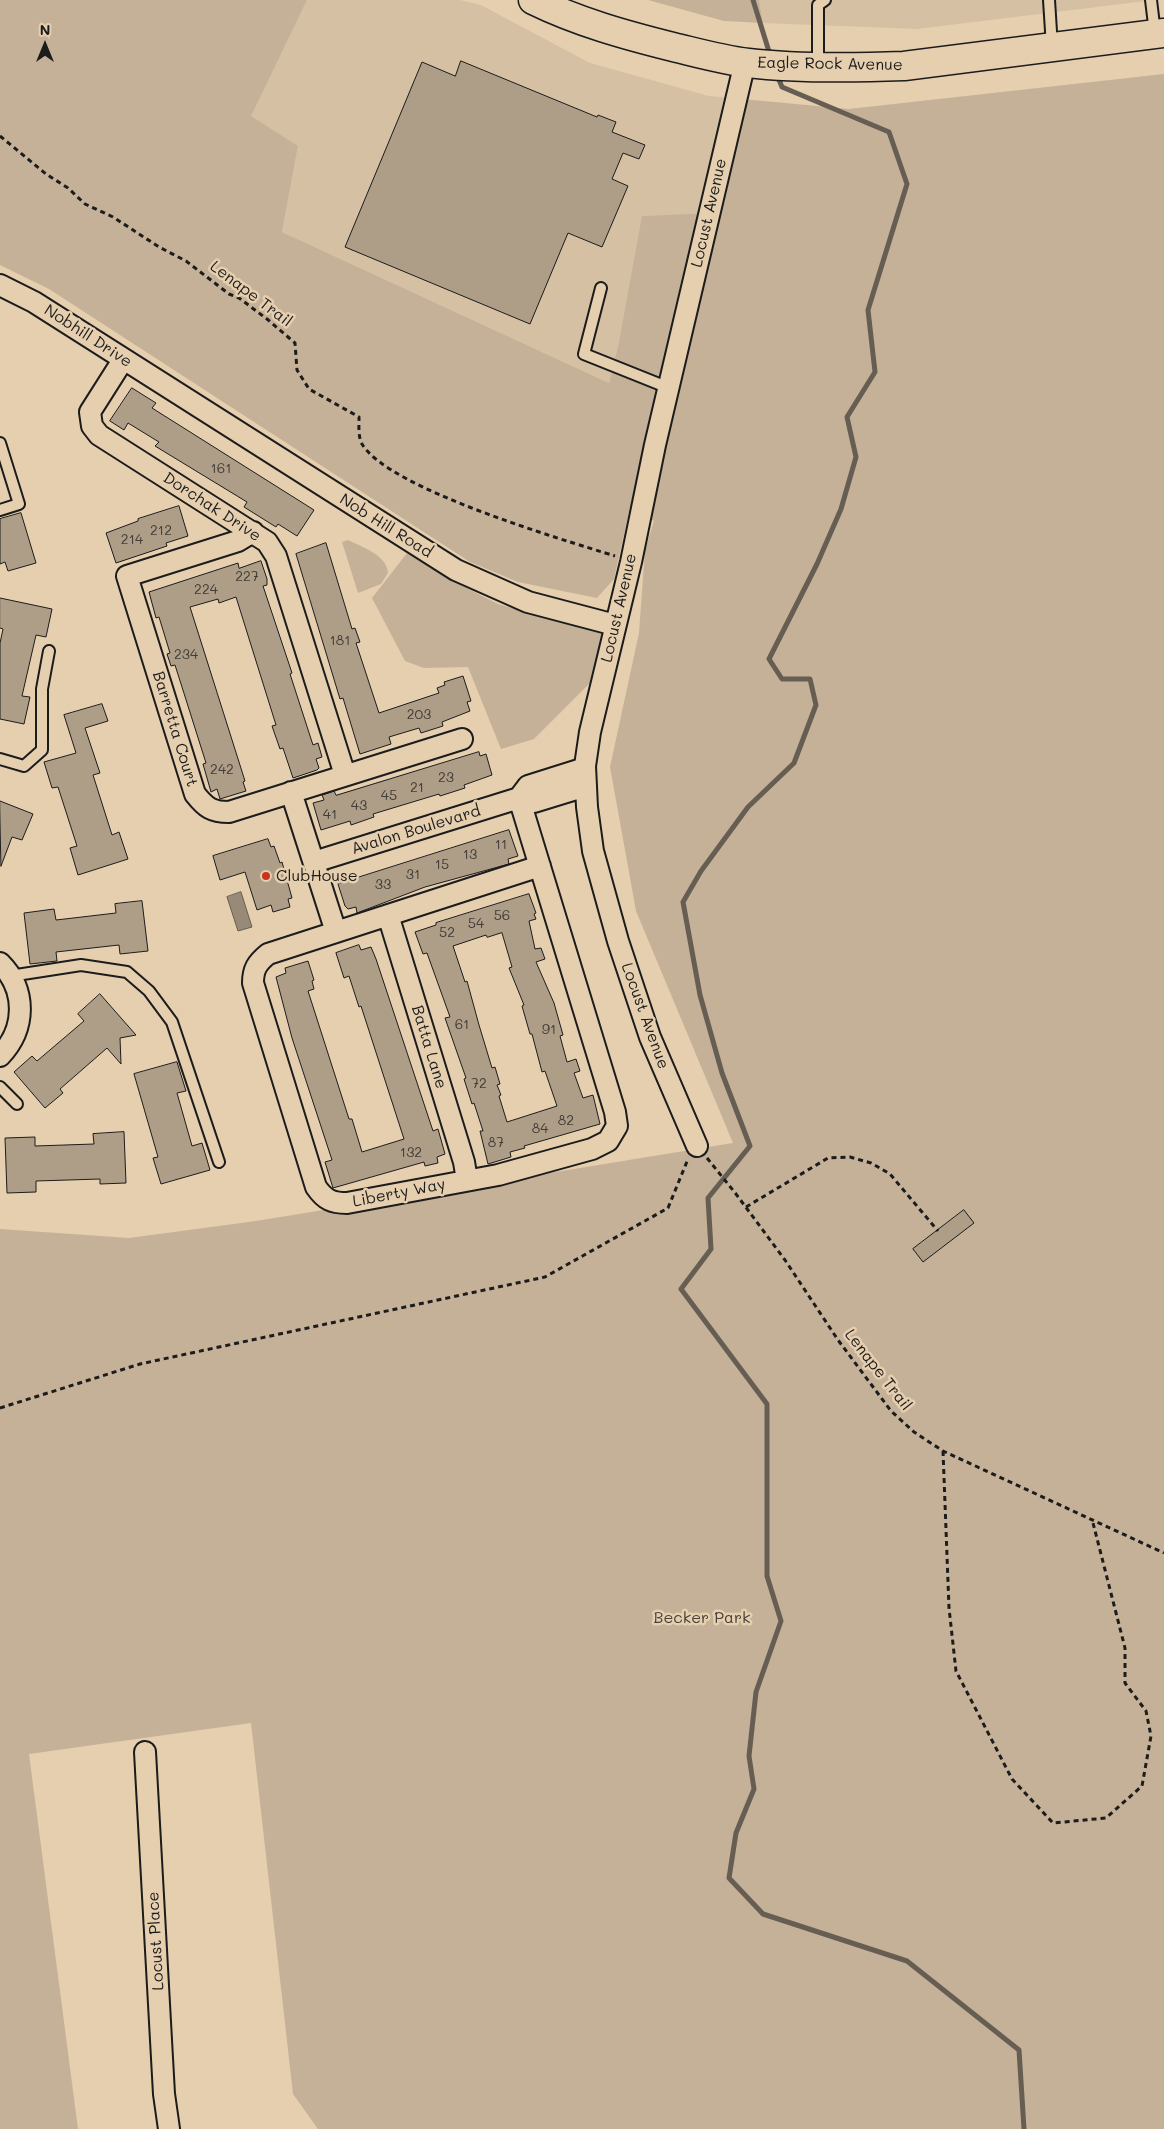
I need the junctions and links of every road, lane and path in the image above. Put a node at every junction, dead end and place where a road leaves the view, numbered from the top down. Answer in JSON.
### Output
{"nodes":[{"id":1,"x":533,"y":0,"type":"edge"},
{"id":2,"x":825,"y":0,"type":"edge"},
{"id":3,"x":1049,"y":0,"type":"edge"},
{"id":4,"x":1151,"y":0,"type":"edge"},
{"id":5,"x":1159,"y":34,"type":"edge"},
{"id":6,"x":1052,"y":48,"type":"junction"},
{"id":7,"x":765,"y":64,"type":"junction"},
{"id":8,"x":818,"y":67,"type":"junction"},
{"id":9,"x":0,"y":136,"type":"edge"},
{"id":10,"x":0,"y":286,"type":"edge"},
{"id":11,"x":601,"y":288,"type":"dead end"},
{"id":12,"x":123,"y":360,"type":"junction"},
{"id":13,"x":668,"y":388,"type":"junction"},
{"id":14,"x":174,"y":391,"type":"joint"},
{"id":15,"x":0,"y":443,"type":"edge"},
{"id":16,"x":0,"y":510,"type":"edge"},
{"id":17,"x":253,"y":532,"type":"junction"},
{"id":18,"x":631,"y":562,"type":"junction"},
{"id":19,"x":615,"y":625,"type":"junction"},
{"id":20,"x":49,"y":651,"type":"dead end"},
{"id":21,"x":462,"y":739,"type":"dead end"},
{"id":22,"x":0,"y":759,"type":"edge"},
{"id":23,"x":345,"y":775,"type":"junction"},
{"id":24,"x":585,"y":777,"type":"junction"},
{"id":25,"x":292,"y":792,"type":"junction"},
{"id":26,"x":519,"y":798,"type":"junction"},
{"id":27,"x":314,"y":862,"type":"junction"},
{"id":28,"x":540,"y":866,"type":"junction"},
{"id":29,"x":388,"y":915,"type":"junction"},
{"id":30,"x":336,"y":932,"type":"junction"},
{"id":31,"x":5,"y":970,"type":"edge"},
{"id":32,"x":0,"y":1056,"type":"edge"},
{"id":33,"x":0,"y":1087,"type":"edge"},
{"id":34,"x":17,"y":1104,"type":"dead end"},
{"id":35,"x":696,"y":1144,"type":"junction"},
{"id":36,"x":219,"y":1162,"type":"dead end"},
{"id":37,"x":467,"y":1180,"type":"junction"},
{"id":38,"x":746,"y":1207,"type":"junction"},
{"id":39,"x":938,"y":1231,"type":"dead end"},
{"id":40,"x":0,"y":1408,"type":"edge"},
{"id":41,"x":943,"y":1450,"type":"junction"},
{"id":42,"x":1092,"y":1519,"type":"junction"},
{"id":43,"x":1164,"y":1553,"type":"edge"},
{"id":44,"x":145,"y":1752,"type":"dead end"},
{"id":45,"x":170,"y":2129,"type":"edge"}],
"edges":[{"from":1,"to":7,"type":"main road","name":"Eagle Rock Avenue"},
{"from":2,"to":8,"type":"lane"},
{"from":3,"to":6,"type":"lane"},
{"from":4,"to":5,"type":"lane"},
{"from":5,"to":6,"type":"main road","name":"Eagle Rock Avenue"},
{"from":6,"to":8,"type":"main road","name":"Eagle Rock Avenue"},
{"from":7,"to":8,"type":"main road","name":"Eagle Rock Avenue"},
{"from":7,"to":13,"type":"street","name":"Locust Avenue"},
{"from":9,"to":18,"type":"path","name":"Lenape Trail"},
{"from":10,"to":12,"type":"street","name":"Nobhill Drive"},
{"from":11,"to":13,"type":"lane"},
{"from":12,"to":14,"type":"street","name":"Nobhill Drive"},
{"from":12,"to":17,"type":"street","name":"Dorchak Drive"},
{"from":13,"to":18,"type":"street","name":"Locust Avenue"},
{"from":14,"to":19,"type":"street","name":"Nob Hill Road"},
{"from":15,"to":16,"type":"lane"},
{"from":17,"to":23,"type":"street","name":"Dorchak Drive"},
{"from":17,"to":25,"type":"street","name":"Barretta Court"},
{"from":18,"to":19,"type":"street","name":"Locust Avenue"},
{"from":19,"to":24,"type":"street","name":"Locust Avenue"},
{"from":20,"to":22,"type":"lane"},
{"from":21,"to":23,"type":"street","name":"Barretta Court"},
{"from":23,"to":25,"type":"street","name":"Barretta Court"},
{"from":24,"to":26,"type":"street","name":"Avalon Boulevard"},
{"from":24,"to":35,"type":"street","name":"Locust Avenue"},
{"from":25,"to":27,"type":"street"},
{"from":26,"to":27,"type":"street","name":"Avalon Boulevard"},
{"from":26,"to":28,"type":"street","name":"Liberty Way"},
{"from":27,"to":30,"type":"street"},
{"from":28,"to":29,"type":"street","name":"Liberty Way"},
{"from":28,"to":37,"type":"street","name":"Liberty Way"},
{"from":29,"to":30,"type":"street","name":"Liberty Way"},
{"from":29,"to":37,"type":"street","name":"Batta Lane"},
{"from":30,"to":37,"type":"street","name":"Liberty Way"},
{"from":31,"to":32,"type":"street"},
{"from":31,"to":36,"type":"lane"},
{"from":33,"to":34,"type":"lane"},
{"from":35,"to":38,"type":"path","name":"Lenape Trail"},
{"from":35,"to":40,"type":"path"},
{"from":38,"to":39,"type":"path"},
{"from":38,"to":41,"type":"path","name":"Lenape Trail"},
{"from":41,"to":42,"type":"path","name":"Lenape Trail"},
{"from":41,"to":42,"type":"path"},
{"from":42,"to":43,"type":"path","name":"Lenape Trail"},
{"from":44,"to":45,"type":"street","name":"Locust Place"}]}
